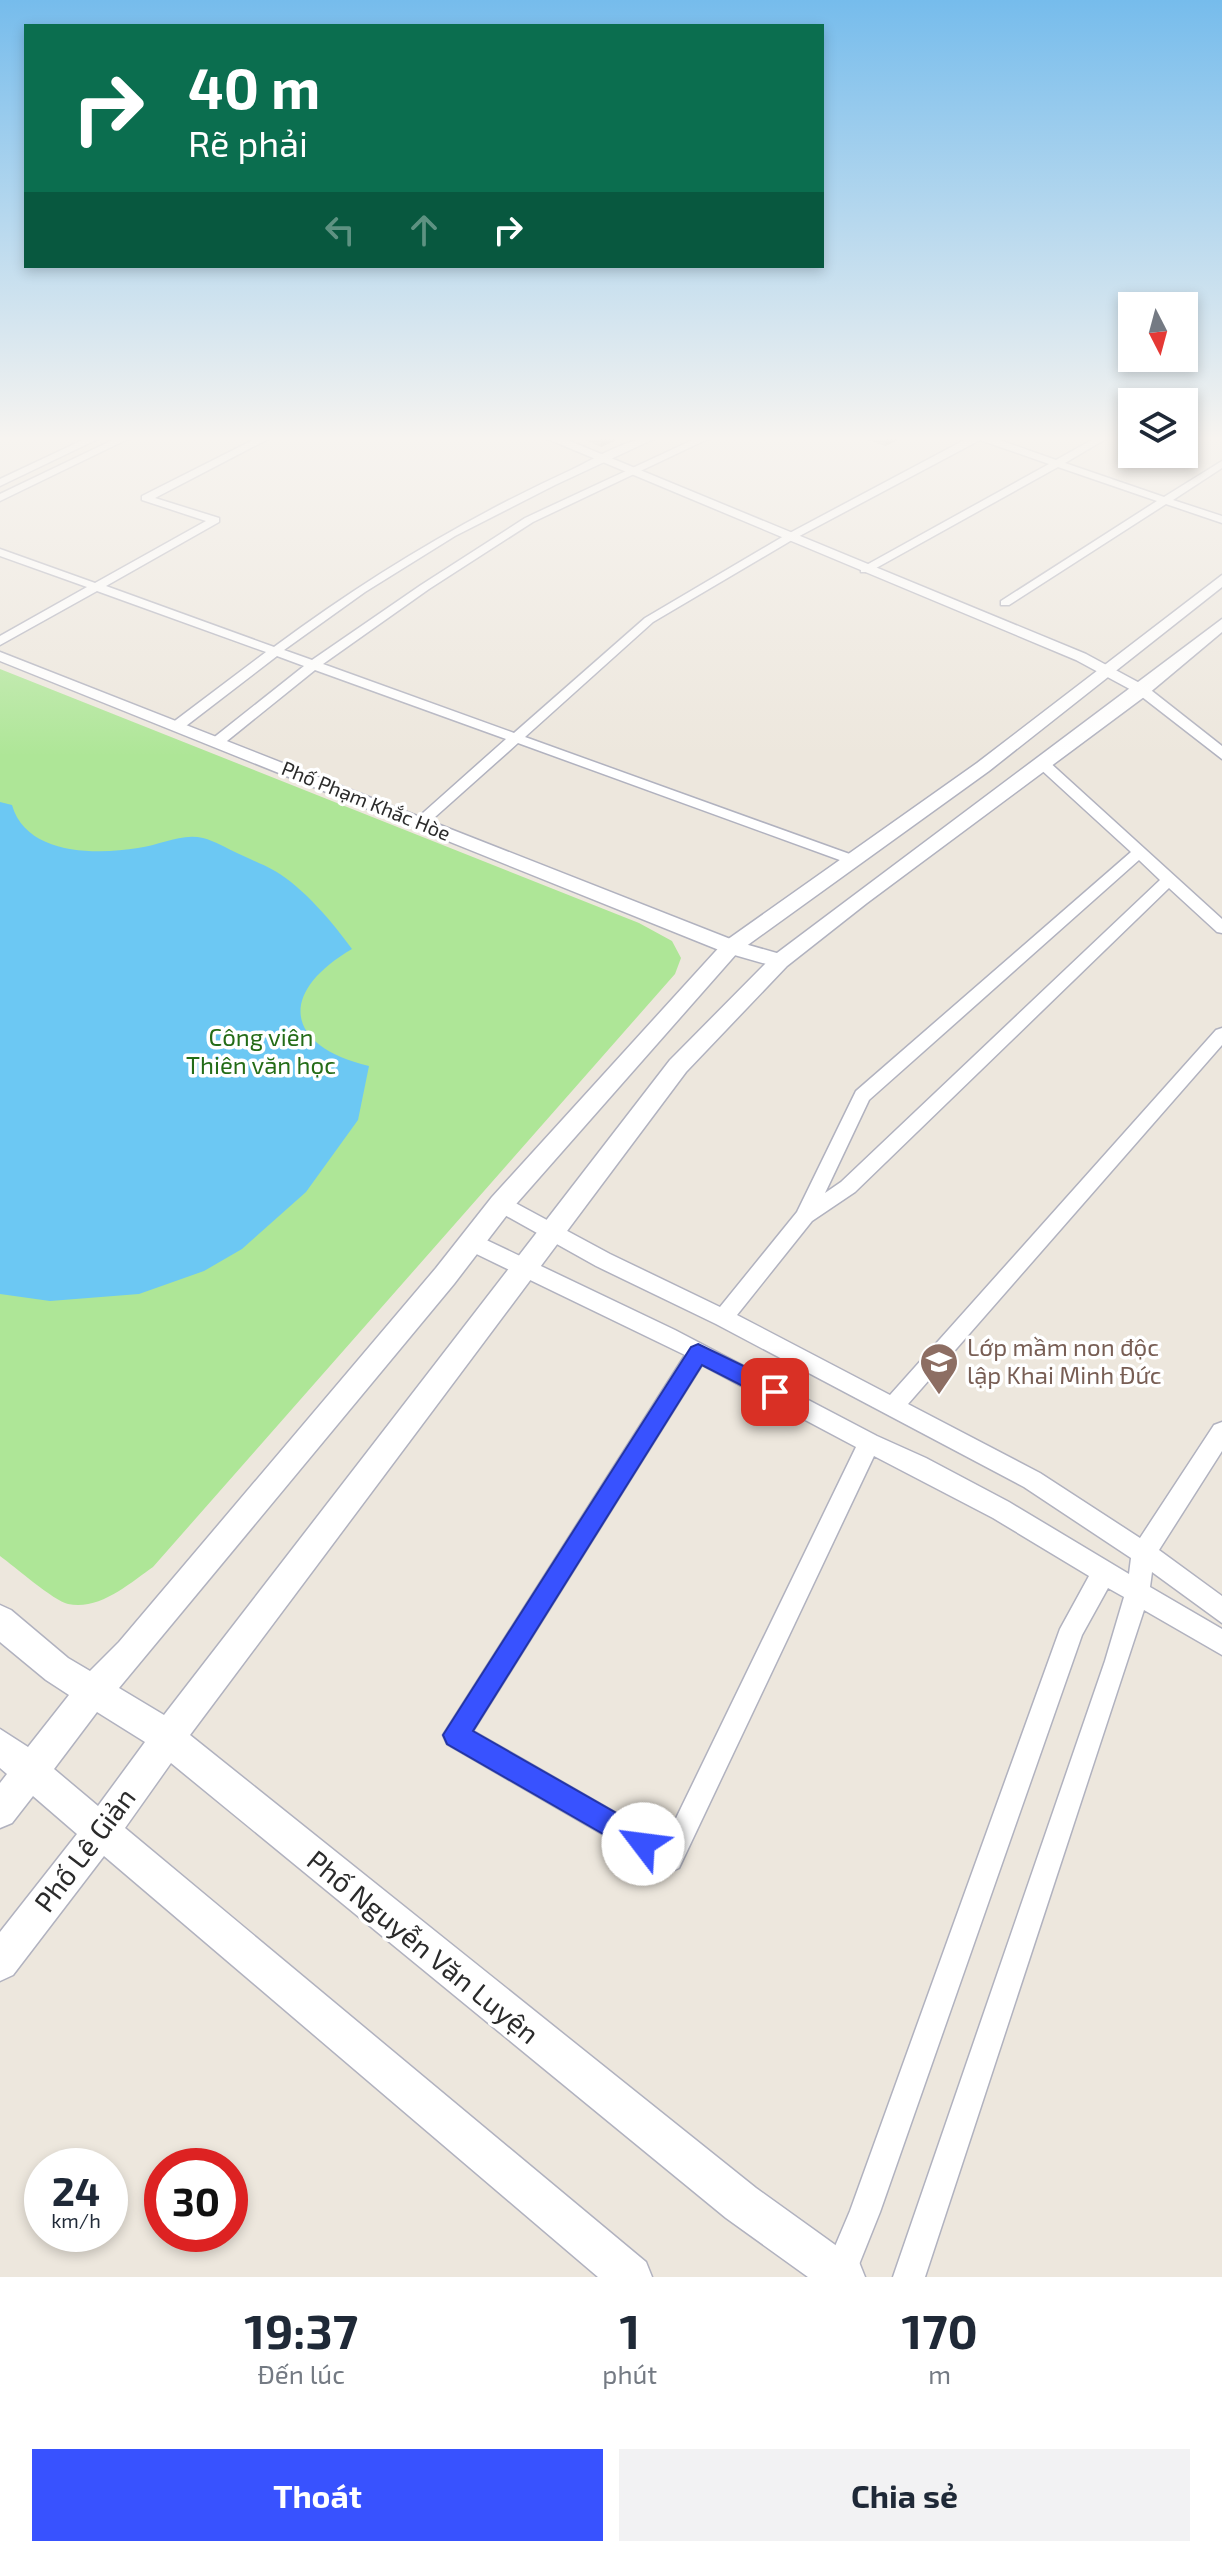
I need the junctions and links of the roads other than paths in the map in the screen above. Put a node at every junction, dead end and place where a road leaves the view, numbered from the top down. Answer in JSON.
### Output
{"nodes":[{"id":1,"x":174,"y":543,"type":"edge"},
{"id":2,"x":438,"y":543,"type":"edge"},
{"id":3,"x":493,"y":543,"type":"edge"},
{"id":4,"x":779,"y":543,"type":"edge"},
{"id":5,"x":801,"y":543,"type":"edge"},
{"id":6,"x":913,"y":543,"type":"edge"},
{"id":7,"x":1098,"y":543,"type":"edge"},
{"id":8,"x":0,"y":552,"type":"edge"},
{"id":9,"x":865,"y":570,"type":"junction"},
{"id":10,"x":1222,"y":580,"type":"edge"},
{"id":11,"x":100,"y":586,"type":"junction"},
{"id":12,"x":1005,"y":603,"type":"dead end"},
{"id":13,"x":1222,"y":624,"type":"edge"},
{"id":14,"x":0,"y":641,"type":"edge"},
{"id":15,"x":274,"y":652,"type":"junction"},
{"id":16,"x":0,"y":656,"type":"edge"},
{"id":17,"x":312,"y":666,"type":"junction"},
{"id":18,"x":1106,"y":670,"type":"junction"},
{"id":19,"x":1142,"y":690,"type":"junction"},
{"id":20,"x":177,"y":726,"type":"junction"},
{"id":21,"x":515,"y":739,"type":"junction"},
{"id":22,"x":217,"y":742,"type":"junction"},
{"id":23,"x":1222,"y":754,"type":"edge"},
{"id":24,"x":1042,"y":763,"type":"junction"},
{"id":25,"x":420,"y":823,"type":"junction"},
{"id":26,"x":1140,"y":852,"type":"junction"},
{"id":27,"x":853,"y":860,"type":"junction"},
{"id":28,"x":1170,"y":879,"type":"junction"},
{"id":29,"x":1222,"y":928,"type":"edge"},
{"id":30,"x":731,"y":947,"type":"junction"},
{"id":31,"x":780,"y":961,"type":"junction"},
{"id":32,"x":1222,"y":1034,"type":"edge"},
{"id":33,"x":501,"y":1204,"type":"junction"},
{"id":34,"x":804,"y":1217,"type":"junction"},
{"id":35,"x":551,"y":1232,"type":"junction"},
{"id":36,"x":471,"y":1242,"type":"junction"},
{"id":37,"x":525,"y":1268,"type":"junction"},
{"id":38,"x":723,"y":1318,"type":"junction"},
{"id":39,"x":698,"y":1353,"type":"junction"},
{"id":40,"x":892,"y":1407,"type":"junction"},
{"id":41,"x":1222,"y":1432,"type":"edge"},
{"id":42,"x":869,"y":1443,"type":"junction"},
{"id":43,"x":1143,"y":1554,"type":"junction"},
{"id":44,"x":1104,"y":1572,"type":"junction"},
{"id":45,"x":1138,"y":1591,"type":"junction"},
{"id":46,"x":1222,"y":1611,"type":"edge"},
{"id":47,"x":0,"y":1621,"type":"edge"},
{"id":48,"x":1222,"y":1643,"type":"edge"},
{"id":49,"x":93,"y":1691,"type":"junction"},
{"id":50,"x":168,"y":1737,"type":"junction"},
{"id":51,"x":0,"y":1746,"type":"edge"},
{"id":52,"x":31,"y":1770,"type":"junction"},
{"id":53,"x":0,"y":1811,"type":"edge"},
{"id":54,"x":102,"y":1830,"type":"junction"},
{"id":55,"x":0,"y":1962,"type":"edge"},
{"id":56,"x":841,"y":2276,"type":"edge"},
{"id":57,"x":631,"y":2277,"type":"edge"},
{"id":58,"x":909,"y":2277,"type":"edge"}],
"edges":[{"from":1,"to":11,"type":"street"},
{"from":2,"to":15,"type":"street"},
{"from":3,"to":17,"type":"street"},
{"from":4,"to":21,"type":"street"},
{"from":5,"to":9,"type":"street"},
{"from":6,"to":9,"type":"street"},
{"from":7,"to":12,"type":"street"},
{"from":8,"to":11,"type":"street"},
{"from":9,"to":18,"type":"street"},
{"from":10,"to":18,"type":"main road"},
{"from":11,"to":14,"type":"street"},
{"from":11,"to":15,"type":"street"},
{"from":13,"to":19,"type":"main road","name":"Phố Lê Giản"},
{"from":15,"to":17,"type":"street"},
{"from":15,"to":20,"type":"street"},
{"from":16,"to":20,"type":"street","name":"Phố Phạm Khắc Hòe"},
{"from":17,"to":21,"type":"street"},
{"from":17,"to":22,"type":"street"},
{"from":18,"to":19,"type":"street"},
{"from":18,"to":27,"type":"main road"},
{"from":19,"to":23,"type":"street"},
{"from":19,"to":24,"type":"main road","name":"Phố Lê Giản"},
{"from":20,"to":22,"type":"street","name":"Phố Phạm Khắc Hòe"},
{"from":21,"to":25,"type":"street"},
{"from":21,"to":27,"type":"street"},
{"from":22,"to":25,"type":"street","name":"Phố Phạm Khắc Hòe"},
{"from":24,"to":26,"type":"street"},
{"from":24,"to":31,"type":"main road","name":"Phố Lê Giản"},
{"from":25,"to":30,"type":"street","name":"Phố Phạm Khắc Hòe"},
{"from":26,"to":28,"type":"street"},
{"from":26,"to":34,"type":"street"},
{"from":27,"to":30,"type":"main road"},
{"from":28,"to":29,"type":"street"},
{"from":28,"to":34,"type":"street"},
{"from":30,"to":31,"type":"street","name":"Phố Phạm Khắc Hòe"},
{"from":30,"to":33,"type":"main road"},
{"from":31,"to":35,"type":"main road","name":"Phố Lê Giản"},
{"from":32,"to":40,"type":"street"},
{"from":33,"to":35,"type":"street"},
{"from":33,"to":36,"type":"main road"},
{"from":34,"to":38,"type":"street"},
{"from":35,"to":37,"type":"main road","name":"Phố Lê Giản"},
{"from":35,"to":38,"type":"street"},
{"from":36,"to":37,"type":"street"},
{"from":36,"to":49,"type":"main road"},
{"from":37,"to":39,"type":"street"},
{"from":37,"to":50,"type":"main road","name":"Phố Lê Giản"},
{"from":38,"to":40,"type":"street"},
{"from":39,"to":42,"type":"street"},
{"from":39,"to":42,"type":"street"},
{"from":40,"to":43,"type":"street"},
{"from":41,"to":43,"type":"street"},
{"from":42,"to":44,"type":"street"},
{"from":43,"to":45,"type":"street"},
{"from":43,"to":46,"type":"street"},
{"from":44,"to":45,"type":"street"},
{"from":44,"to":56,"type":"street"},
{"from":45,"to":48,"type":"street"},
{"from":45,"to":58,"type":"street"},
{"from":47,"to":49,"type":"main road","name":"Phố Nguyễn Văn Luyện"},
{"from":49,"to":50,"type":"main road","name":"Phố Nguyễn Văn Luyện"},
{"from":49,"to":52,"type":"main road"},
{"from":50,"to":54,"type":"main road","name":"Phố Lê Giản"},
{"from":50,"to":56,"type":"main road","name":"Phố Nguyễn Văn Luyện"},
{"from":51,"to":52,"type":"main road"},
{"from":52,"to":53,"type":"main road"},
{"from":52,"to":54,"type":"main road"},
{"from":54,"to":55,"type":"main road","name":"Phố Lê Giản"},
{"from":54,"to":57,"type":"main road"}]}
